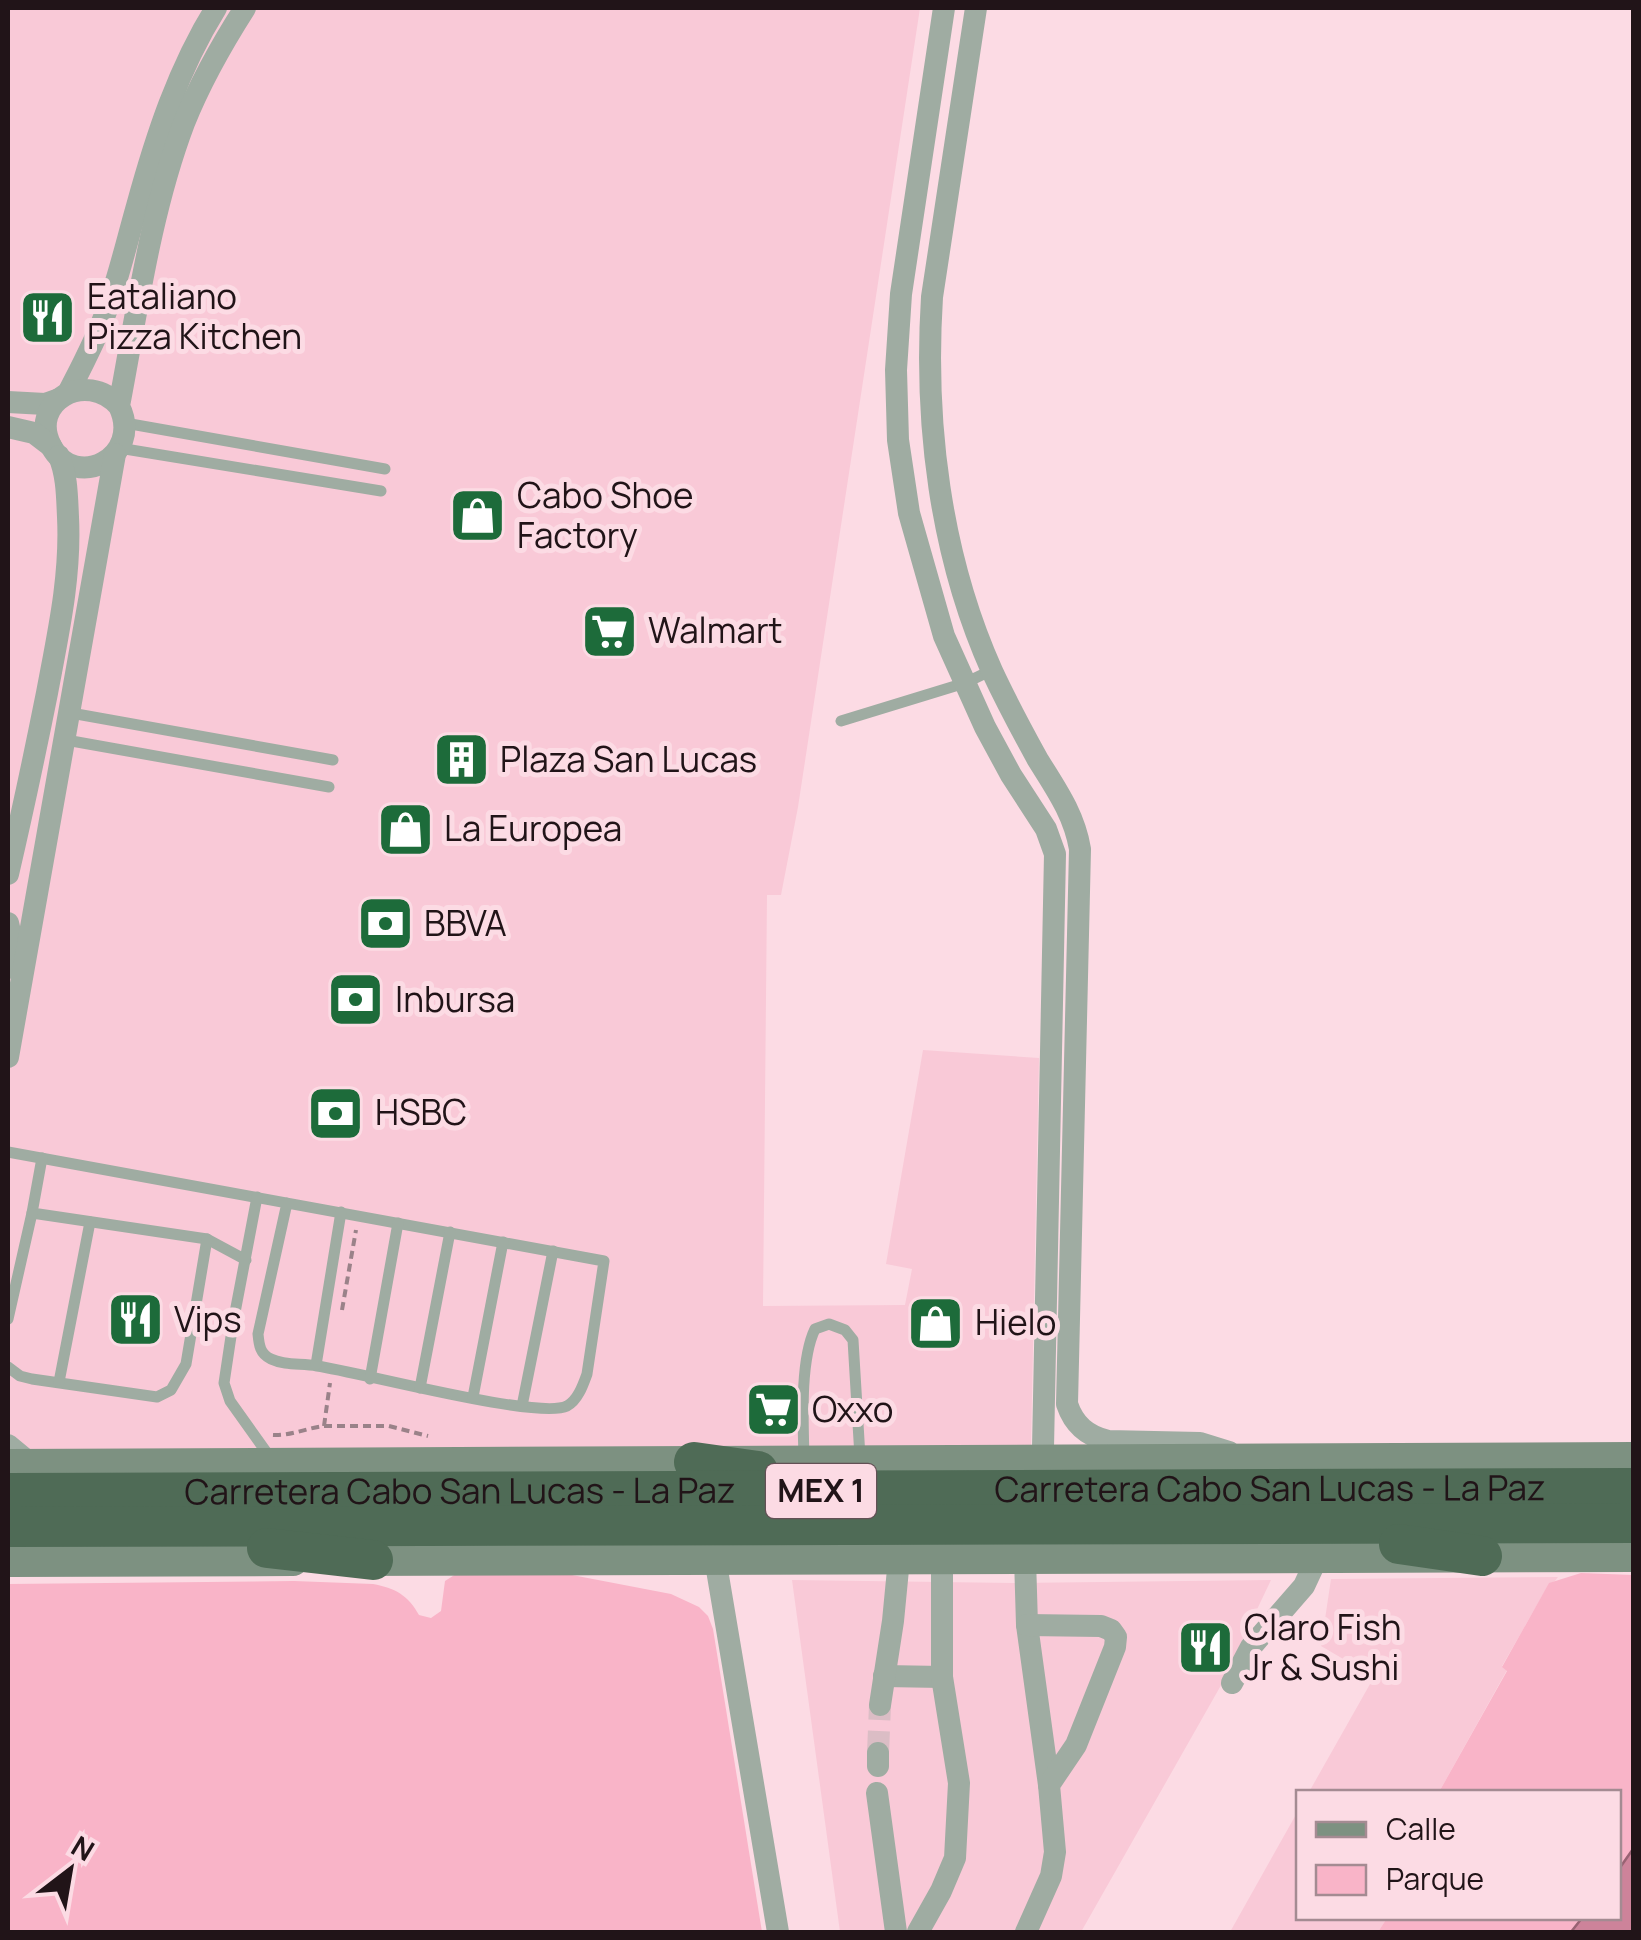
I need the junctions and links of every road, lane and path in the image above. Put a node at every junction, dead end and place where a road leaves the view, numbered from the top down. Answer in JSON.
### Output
{"nodes":[{"id":1,"x":216,"y":8,"type":"edge"},
{"id":2,"x":245,"y":8,"type":"edge"},
{"id":3,"x":944,"y":8,"type":"edge"},
{"id":4,"x":976,"y":8,"type":"edge"},
{"id":5,"x":64,"y":396,"type":"junction"},
{"id":6,"x":8,"y":402,"type":"edge"},
{"id":7,"x":122,"y":415,"type":"junction"},
{"id":8,"x":8,"y":427,"type":"edge"},
{"id":9,"x":55,"y":451,"type":"junction"},
{"id":10,"x":117,"y":451,"type":"junction"},
{"id":11,"x":385,"y":470,"type":"dead end"},
{"id":12,"x":381,"y":492,"type":"dead end"},
{"id":13,"x":992,"y":670,"type":"junction"},
{"id":14,"x":965,"y":683,"type":"junction"},
{"id":15,"x":71,"y":712,"type":"junction"},
{"id":16,"x":841,"y":721,"type":"dead end"},
{"id":17,"x":66,"y":740,"type":"junction"},
{"id":18,"x":333,"y":760,"type":"dead end"},
{"id":19,"x":328,"y":787,"type":"dead end"},
{"id":20,"x":8,"y":874,"type":"edge"},
{"id":21,"x":8,"y":923,"type":"edge"},
{"id":22,"x":8,"y":968,"type":"edge"},
{"id":23,"x":11,"y":1022,"type":"edge"},
{"id":24,"x":8,"y":1057,"type":"edge"},
{"id":25,"x":8,"y":1152,"type":"edge"},
{"id":26,"x":42,"y":1158,"type":"junction"},
{"id":27,"x":257,"y":1198,"type":"junction"},
{"id":28,"x":287,"y":1203,"type":"junction"},
{"id":29,"x":341,"y":1212,"type":"junction"},
{"id":30,"x":32,"y":1213,"type":"junction"},
{"id":31,"x":359,"y":1216,"type":"junction"},
{"id":32,"x":90,"y":1222,"type":"junction"},
{"id":33,"x":398,"y":1223,"type":"junction"},
{"id":34,"x":450,"y":1232,"type":"junction"},
{"id":35,"x":207,"y":1239,"type":"junction"},
{"id":36,"x":502,"y":1242,"type":"junction"},
{"id":37,"x":553,"y":1251,"type":"junction"},
{"id":38,"x":246,"y":1260,"type":"junction"},
{"id":39,"x":342,"y":1312,"type":"dead end"},
{"id":40,"x":8,"y":1319,"type":"edge"},
{"id":41,"x":316,"y":1366,"type":"junction"},
{"id":42,"x":8,"y":1367,"type":"edge"},
{"id":43,"x":332,"y":1369,"type":"junction"},
{"id":44,"x":370,"y":1378,"type":"junction"},
{"id":45,"x":59,"y":1382,"type":"junction"},
{"id":46,"x":420,"y":1388,"type":"junction"},
{"id":47,"x":473,"y":1397,"type":"junction"},
{"id":48,"x":522,"y":1406,"type":"junction"},
{"id":49,"x":262,"y":1429,"type":"dead end"},
{"id":50,"x":1634,"y":1458,"type":"edge"},
{"id":51,"x":1251,"y":1459,"type":"junction"},
{"id":52,"x":1028,"y":1460,"type":"junction"},
{"id":53,"x":804,"y":1461,"type":"junction"},
{"id":54,"x":860,"y":1461,"type":"junction"},
{"id":55,"x":694,"y":1462,"type":"junction"},
{"id":56,"x":274,"y":1463,"type":"junction"},
{"id":57,"x":13,"y":1467,"type":"edge"},
{"id":58,"x":1634,"y":1488,"type":"edge"},
{"id":59,"x":951,"y":1491,"type":"junction"},
{"id":60,"x":1634,"y":1523,"type":"edge"},
{"id":61,"x":1256,"y":1524,"type":"junction"},
{"id":62,"x":69,"y":1526,"type":"junction"},
{"id":63,"x":8,"y":1527,"type":"edge"},
{"id":64,"x":1318,"y":1556,"type":"junction"},
{"id":65,"x":1482,"y":1556,"type":"junction"},
{"id":66,"x":1634,"y":1556,"type":"edge"},
{"id":67,"x":714,"y":1558,"type":"junction"},
{"id":68,"x":942,"y":1558,"type":"junction"},
{"id":69,"x":1024,"y":1558,"type":"junction"},
{"id":70,"x":899,"y":1559,"type":"junction"},
{"id":71,"x":8,"y":1560,"type":"edge"},
{"id":72,"x":373,"y":1560,"type":"junction"},
{"id":73,"x":1027,"y":1625,"type":"junction"},
{"id":74,"x":884,"y":1676,"type":"junction"},
{"id":75,"x":942,"y":1677,"type":"junction"},
{"id":76,"x":1232,"y":1683,"type":"dead end"},
{"id":77,"x":880,"y":1705,"type":"tunnel mouth"},
{"id":78,"x":1049,"y":1785,"type":"junction"},
{"id":79,"x":877,"y":1792,"type":"dead end"},
{"id":80,"x":778,"y":1932,"type":"edge"},
{"id":81,"x":896,"y":1932,"type":"edge"},
{"id":82,"x":918,"y":1932,"type":"edge"},
{"id":83,"x":1026,"y":1932,"type":"edge"}],
"edges":[{"from":1,"to":5,"type":"street"},
{"from":2,"to":7,"type":"street"},
{"from":3,"to":14,"type":"street"},
{"from":4,"to":13,"type":"street"},
{"from":5,"to":6,"type":"street"},
{"from":5,"to":7,"type":"street"},
{"from":5,"to":9,"type":"street"},
{"from":7,"to":10,"type":"street"},
{"from":7,"to":11,"type":"lane"},
{"from":8,"to":9,"type":"street"},
{"from":9,"to":10,"type":"street"},
{"from":9,"to":20,"type":"street"},
{"from":10,"to":12,"type":"lane"},
{"from":10,"to":15,"type":"street"},
{"from":13,"to":14,"type":"lane"},
{"from":13,"to":51,"type":"street"},
{"from":14,"to":16,"type":"lane"},
{"from":14,"to":52,"type":"street"},
{"from":15,"to":17,"type":"street"},
{"from":15,"to":18,"type":"lane"},
{"from":17,"to":19,"type":"lane"},
{"from":17,"to":23,"type":"street"},
{"from":21,"to":22,"type":"street"},
{"from":23,"to":24,"type":"street"},
{"from":25,"to":26,"type":"lane"},
{"from":26,"to":27,"type":"lane"},
{"from":26,"to":30,"type":"lane"},
{"from":27,"to":28,"type":"lane"},
{"from":27,"to":38,"type":"lane"},
{"from":28,"to":29,"type":"lane"},
{"from":28,"to":41,"type":"lane"},
{"from":29,"to":31,"type":"lane"},
{"from":29,"to":41,"type":"lane"},
{"from":30,"to":32,"type":"lane"},
{"from":30,"to":40,"type":"lane"},
{"from":31,"to":33,"type":"lane"},
{"from":31,"to":39,"type":"path"},
{"from":32,"to":35,"type":"lane"},
{"from":32,"to":45,"type":"lane"},
{"from":33,"to":34,"type":"lane"},
{"from":33,"to":44,"type":"lane"},
{"from":34,"to":36,"type":"lane"},
{"from":34,"to":46,"type":"lane"},
{"from":35,"to":38,"type":"lane"},
{"from":35,"to":45,"type":"lane"},
{"from":36,"to":37,"type":"lane"},
{"from":36,"to":47,"type":"lane"},
{"from":37,"to":48,"type":"lane"},
{"from":37,"to":48,"type":"lane"},
{"from":38,"to":56,"type":"lane"},
{"from":41,"to":43,"type":"lane"},
{"from":42,"to":45,"type":"lane"},
{"from":43,"to":44,"type":"lane"},
{"from":43,"to":49,"type":"path"},
{"from":44,"to":46,"type":"lane"},
{"from":46,"to":47,"type":"lane"},
{"from":47,"to":48,"type":"lane"},
{"from":50,"to":51,"type":"main road"},
{"from":51,"to":52,"type":"main road"},
{"from":52,"to":54,"type":"main road"},
{"from":53,"to":54,"type":"main road"},
{"from":53,"to":54,"type":"lane"},
{"from":53,"to":55,"type":"main road"},
{"from":55,"to":56,"type":"main road"},
{"from":55,"to":59,"type":"highway"},
{"from":56,"to":57,"type":"main road"},
{"from":57,"to":59,"type":"highway","name":"Carretera Cabo San Lucas - La Paz","number":"MEX 1"},
{"from":58,"to":59,"type":"highway","name":"Carretera Cabo San Lucas - La Paz","number":"MEX 1"},
{"from":60,"to":61,"type":"highway","name":"Carretera Cabo San Lucas - La Paz","number":"MEX 1"},
{"from":61,"to":62,"type":"highway","name":"Carretera Cabo San Lucas - La Paz","number":"MEX 1"},
{"from":61,"to":65,"type":"highway"},
{"from":62,"to":63,"type":"highway","name":"Carretera Cabo San Lucas - La Paz","number":"MEX 1"},
{"from":62,"to":72,"type":"highway"},
{"from":64,"to":65,"type":"main road"},
{"from":64,"to":69,"type":"main road"},
{"from":64,"to":76,"type":"street"},
{"from":65,"to":66,"type":"main road"},
{"from":67,"to":70,"type":"main road"},
{"from":67,"to":72,"type":"main road"},
{"from":67,"to":80,"type":"street"},
{"from":68,"to":69,"type":"main road"},
{"from":68,"to":70,"type":"main road"},
{"from":68,"to":75,"type":"street"},
{"from":69,"to":73,"type":"street"},
{"from":70,"to":74,"type":"street"},
{"from":71,"to":72,"type":"main road"},
{"from":73,"to":78,"type":"street"},
{"from":73,"to":78,"type":"street"},
{"from":74,"to":75,"type":"street"},
{"from":74,"to":77,"type":"street"},
{"from":75,"to":82,"type":"street"},
{"from":78,"to":83,"type":"street"},
{"from":79,"to":81,"type":"street"}]}
